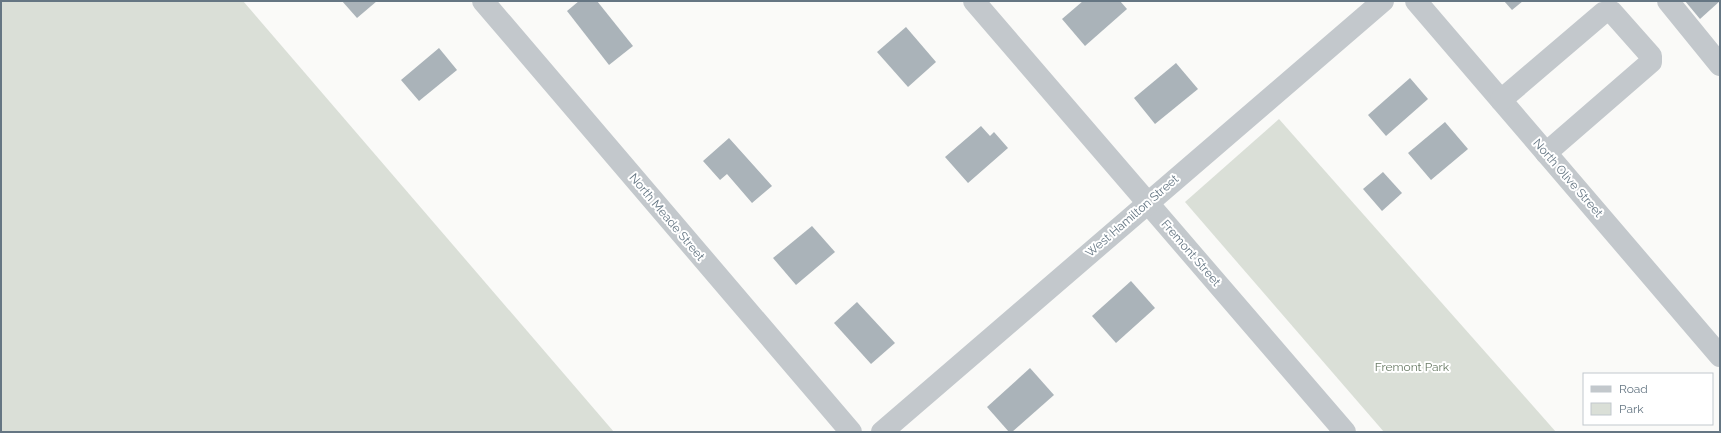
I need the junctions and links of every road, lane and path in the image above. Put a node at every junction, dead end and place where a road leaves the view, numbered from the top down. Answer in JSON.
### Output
{"nodes":[{"id":1,"x":483,"y":1,"type":"edge"},
{"id":2,"x":974,"y":1,"type":"edge"},
{"id":3,"x":1383,"y":1,"type":"edge"},
{"id":4,"x":1416,"y":1,"type":"edge"},
{"id":5,"x":1668,"y":1,"type":"edge"},
{"id":6,"x":1720,"y":65,"type":"edge"},
{"id":7,"x":1501,"y":100,"type":"junction"},
{"id":8,"x":1546,"y":153,"type":"junction"},
{"id":9,"x":1148,"y":202,"type":"junction"},
{"id":10,"x":1720,"y":356,"type":"edge"},
{"id":11,"x":851,"y":432,"type":"edge"},
{"id":12,"x":882,"y":432,"type":"edge"},
{"id":13,"x":1345,"y":432,"type":"edge"}],
"edges":[{"from":1,"to":11,"type":"street","name":"North Meade Street"},
{"from":2,"to":9,"type":"street","name":"Fremont Street"},
{"from":3,"to":9,"type":"street","name":"West Hamilton Street"},
{"from":4,"to":7,"type":"street","name":"North Olive Street"},
{"from":5,"to":6,"type":"street"},
{"from":7,"to":8,"type":"street","name":"North Olive Street"},
{"from":7,"to":8,"type":"street"},
{"from":8,"to":10,"type":"street","name":"North Olive Street"},
{"from":9,"to":12,"type":"street","name":"West Hamilton Street"},
{"from":9,"to":13,"type":"street","name":"Fremont Street"}]}
